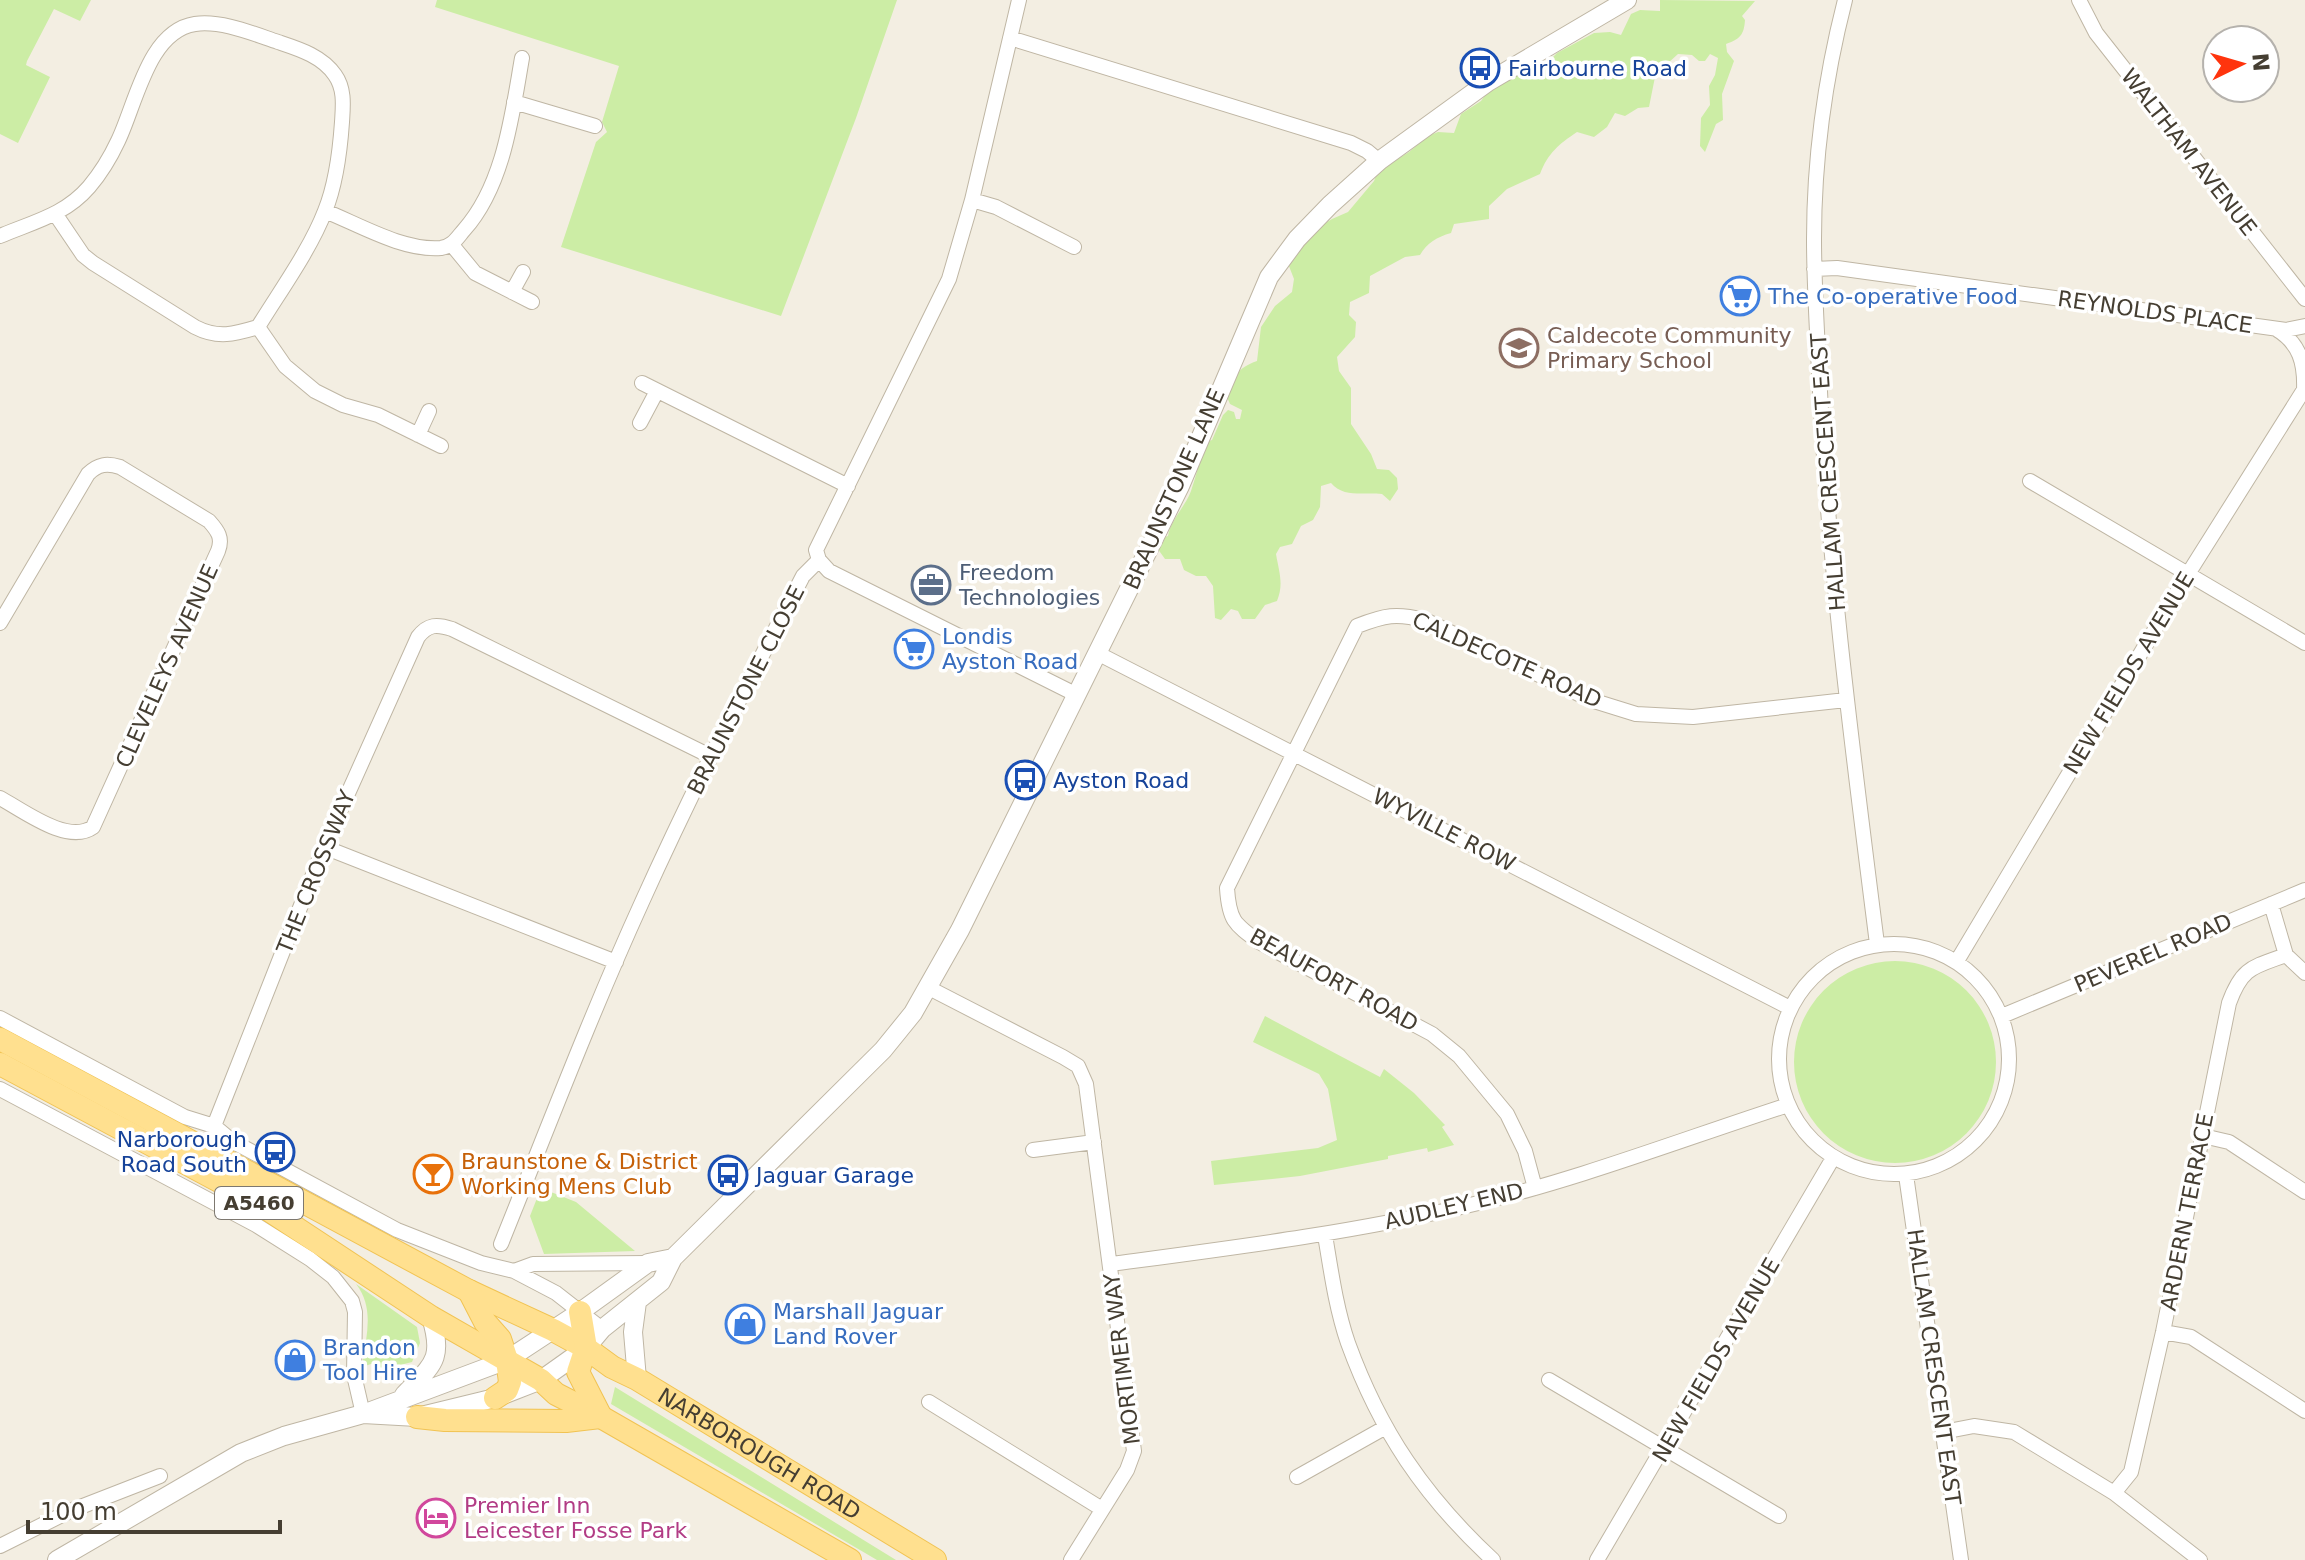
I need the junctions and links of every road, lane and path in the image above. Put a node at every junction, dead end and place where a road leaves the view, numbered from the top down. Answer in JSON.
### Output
{"nodes":[{"id":1,"x":1019,"y":0,"type":"edge"},
{"id":2,"x":1627,"y":0,"type":"edge"},
{"id":3,"x":1845,"y":0,"type":"edge"},
{"id":4,"x":2079,"y":0,"type":"edge"},
{"id":5,"x":1010,"y":38,"type":"junction"},
{"id":6,"x":522,"y":58,"type":"dead end"},
{"id":7,"x":514,"y":102,"type":"junction"},
{"id":8,"x":595,"y":126,"type":"dead end"},
{"id":9,"x":1379,"y":161,"type":"junction"},
{"id":10,"x":972,"y":200,"type":"junction"},
{"id":11,"x":325,"y":211,"type":"junction"},
{"id":12,"x":56,"y":215,"type":"junction"},
{"id":13,"x":0,"y":236,"type":"edge"},
{"id":14,"x":452,"y":245,"type":"junction"},
{"id":15,"x":1074,"y":247,"type":"dead end"},
{"id":16,"x":1814,"y":269,"type":"junction"},
{"id":17,"x":523,"y":272,"type":"dead end"},
{"id":18,"x":512,"y":292,"type":"junction"},
{"id":19,"x":2305,"y":299,"type":"edge"},
{"id":20,"x":532,"y":302,"type":"dead end"},
{"id":21,"x":2305,"y":326,"type":"edge"},
{"id":22,"x":258,"y":327,"type":"junction"},
{"id":23,"x":2273,"y":328,"type":"junction"},
{"id":24,"x":642,"y":383,"type":"dead end"},
{"id":25,"x":2304,"y":389,"type":"edge"},
{"id":26,"x":657,"y":391,"type":"junction"},
{"id":27,"x":429,"y":411,"type":"dead end"},
{"id":28,"x":640,"y":423,"type":"dead end"},
{"id":29,"x":418,"y":435,"type":"junction"},
{"id":30,"x":441,"y":446,"type":"dead end"},
{"id":31,"x":2030,"y":481,"type":"dead end"},
{"id":32,"x":848,"y":486,"type":"junction"},
{"id":33,"x":819,"y":560,"type":"junction"},
{"id":34,"x":2188,"y":574,"type":"junction"},
{"id":35,"x":0,"y":623,"type":"edge"},
{"id":36,"x":2305,"y":643,"type":"edge"},
{"id":37,"x":1097,"y":653,"type":"junction"},
{"id":38,"x":1077,"y":695,"type":"junction"},
{"id":39,"x":1846,"y":700,"type":"junction"},
{"id":40,"x":1293,"y":752,"type":"junction"},
{"id":41,"x":710,"y":756,"type":"junction"},
{"id":42,"x":0,"y":798,"type":"edge"},
{"id":43,"x":324,"y":847,"type":"junction"},
{"id":44,"x":2305,"y":890,"type":"edge"},
{"id":45,"x":2271,"y":904,"type":"junction"},
{"id":46,"x":1877,"y":944,"type":"junction"},
{"id":47,"x":2286,"y":955,"type":"junction"},
{"id":48,"x":1957,"y":961,"type":"junction"},
{"id":49,"x":616,"y":962,"type":"junction"},
{"id":50,"x":2305,"y":973,"type":"edge"},
{"id":51,"x":929,"y":988,"type":"junction"},
{"id":52,"x":1790,"y":1008,"type":"junction"},
{"id":53,"x":2002,"y":1016,"type":"junction"},
{"id":54,"x":0,"y":1018,"type":"edge"},
{"id":55,"x":0,"y":1039,"type":"edge"},
{"id":56,"x":0,"y":1064,"type":"edge"},
{"id":57,"x":0,"y":1089,"type":"edge"},
{"id":58,"x":1788,"y":1105,"type":"junction"},
{"id":59,"x":214,"y":1126,"type":"junction"},
{"id":60,"x":2203,"y":1136,"type":"junction"},
{"id":61,"x":1094,"y":1142,"type":"junction"},
{"id":62,"x":1033,"y":1150,"type":"dead end"},
{"id":63,"x":1833,"y":1158,"type":"junction"},
{"id":64,"x":1906,"y":1175,"type":"junction"},
{"id":65,"x":1535,"y":1188,"type":"junction"},
{"id":66,"x":2305,"y":1192,"type":"edge"},
{"id":67,"x":338,"y":1198,"type":"junction"},
{"id":68,"x":1325,"y":1235,"type":"junction"},
{"id":69,"x":376,"y":1239,"type":"junction"},
{"id":70,"x":501,"y":1244,"type":"dead end"},
{"id":71,"x":673,"y":1258,"type":"junction"},
{"id":72,"x":648,"y":1263,"type":"junction"},
{"id":73,"x":1111,"y":1264,"type":"junction"},
{"id":74,"x":514,"y":1271,"type":"junction"},
{"id":75,"x":469,"y":1291,"type":"junction"},
{"id":76,"x":637,"y":1302,"type":"junction"},
{"id":77,"x":580,"y":1312,"type":"junction"},
{"id":78,"x":431,"y":1317,"type":"junction"},
{"id":79,"x":602,"y":1329,"type":"junction"},
{"id":80,"x":553,"y":1330,"type":"junction"},
{"id":81,"x":2163,"y":1332,"type":"junction"},
{"id":82,"x":586,"y":1348,"type":"junction"},
{"id":83,"x":507,"y":1360,"type":"junction"},
{"id":84,"x":637,"y":1379,"type":"junction"},
{"id":85,"x":541,"y":1380,"type":"junction"},
{"id":86,"x":1549,"y":1380,"type":"dead end"},
{"id":87,"x":403,"y":1397,"type":"junction"},
{"id":88,"x":495,"y":1398,"type":"junction"},
{"id":89,"x":929,"y":1402,"type":"dead end"},
{"id":90,"x":2305,"y":1411,"type":"edge"},
{"id":91,"x":363,"y":1414,"type":"junction"},
{"id":92,"x":417,"y":1417,"type":"junction"},
{"id":93,"x":601,"y":1417,"type":"junction"},
{"id":94,"x":1386,"y":1427,"type":"junction"},
{"id":95,"x":1943,"y":1432,"type":"junction"},
{"id":96,"x":1664,"y":1448,"type":"junction"},
{"id":97,"x":160,"y":1476,"type":"dead end"},
{"id":98,"x":1297,"y":1477,"type":"dead end"},
{"id":99,"x":2114,"y":1493,"type":"junction"},
{"id":100,"x":1102,"y":1509,"type":"junction"},
{"id":101,"x":1779,"y":1516,"type":"dead end"},
{"id":102,"x":0,"y":1546,"type":"edge"},
{"id":103,"x":57,"y":1560,"type":"edge"},
{"id":104,"x":850,"y":1560,"type":"edge"},
{"id":105,"x":935,"y":1560,"type":"edge"},
{"id":106,"x":1071,"y":1560,"type":"edge"},
{"id":107,"x":1493,"y":1560,"type":"edge"},
{"id":108,"x":1597,"y":1560,"type":"edge"},
{"id":109,"x":1961,"y":1560,"type":"edge"},
{"id":110,"x":2200,"y":1560,"type":"edge"}],
"edges":[{"from":1,"to":5,"type":"street","name":"BRAUNSTONE CLOSE"},
{"from":2,"to":9,"type":"street","name":"BRAUNSTONE LANE"},
{"from":3,"to":16,"type":"street","name":"HALLAM CRESCENT EAST"},
{"from":4,"to":19,"type":"street","name":"WALTHAM AVENUE"},
{"from":5,"to":9,"type":"street"},
{"from":5,"to":10,"type":"street","name":"BRAUNSTONE CLOSE"},
{"from":6,"to":7,"type":"street"},
{"from":7,"to":8,"type":"street"},
{"from":7,"to":14,"type":"street"},
{"from":9,"to":37,"type":"street","name":"BRAUNSTONE LANE"},
{"from":10,"to":15,"type":"street"},
{"from":10,"to":32,"type":"street","name":"BRAUNSTONE CLOSE"},
{"from":11,"to":12,"type":"street"},
{"from":11,"to":14,"type":"street"},
{"from":11,"to":22,"type":"street"},
{"from":12,"to":13,"type":"street"},
{"from":12,"to":22,"type":"street"},
{"from":14,"to":18,"type":"street"},
{"from":16,"to":23,"type":"street","name":"REYNOLDS PLACE"},
{"from":16,"to":39,"type":"street","name":"HALLAM CRESCENT EAST"},
{"from":17,"to":18,"type":"street"},
{"from":18,"to":20,"type":"street"},
{"from":21,"to":23,"type":"street","name":"REYNOLDS PLACE"},
{"from":22,"to":29,"type":"street"},
{"from":23,"to":25,"type":"street"},
{"from":24,"to":26,"type":"street"},
{"from":25,"to":34,"type":"street","name":"NEW FIELDS AVENUE"},
{"from":26,"to":28,"type":"street"},
{"from":26,"to":32,"type":"street"},
{"from":27,"to":29,"type":"street"},
{"from":29,"to":30,"type":"street"},
{"from":31,"to":34,"type":"street"},
{"from":32,"to":33,"type":"street","name":"BRAUNSTONE CLOSE"},
{"from":33,"to":38,"type":"street"},
{"from":33,"to":41,"type":"street","name":"BRAUNSTONE CLOSE"},
{"from":34,"to":36,"type":"street"},
{"from":34,"to":48,"type":"street","name":"NEW FIELDS AVENUE"},
{"from":35,"to":42,"type":"street","name":"CLEVELEYS AVENUE"},
{"from":37,"to":38,"type":"street","name":"BRAUNSTONE LANE"},
{"from":37,"to":40,"type":"street","name":"WYVILLE ROW"},
{"from":38,"to":51,"type":"street","name":"BRAUNSTONE LANE"},
{"from":39,"to":40,"type":"street","name":"CALDECOTE ROAD"},
{"from":39,"to":46,"type":"street","name":"HALLAM CRESCENT EAST"},
{"from":40,"to":52,"type":"street","name":"WYVILLE ROW"},
{"from":40,"to":65,"type":"street","name":"BEAUFORT ROAD"},
{"from":41,"to":43,"type":"street","name":"THE CROSSWAY"},
{"from":41,"to":49,"type":"street","name":"BRAUNSTONE CLOSE"},
{"from":43,"to":49,"type":"street"},
{"from":43,"to":59,"type":"street","name":"THE CROSSWAY"},
{"from":44,"to":45,"type":"street","name":"PEVEREL ROAD"},
{"from":45,"to":47,"type":"street"},
{"from":45,"to":53,"type":"street","name":"PEVEREL ROAD"},
{"from":46,"to":48,"type":"street"},
{"from":46,"to":52,"type":"street"},
{"from":47,"to":50,"type":"street"},
{"from":47,"to":60,"type":"street","name":"ARDERN TERRACE"},
{"from":48,"to":53,"type":"street"},
{"from":49,"to":70,"type":"street","name":"BRAUNSTONE CLOSE"},
{"from":51,"to":61,"type":"street","name":"MORTIMER WAY"},
{"from":51,"to":71,"type":"street","name":"BRAUNSTONE LANE"},
{"from":52,"to":58,"type":"street"},
{"from":53,"to":64,"type":"street"},
{"from":54,"to":59,"type":"street"},
{"from":55,"to":69,"type":"main road","number":"A5460"},
{"from":56,"to":78,"type":"main road","number":"A5460"},
{"from":57,"to":91,"type":"street"},
{"from":58,"to":63,"type":"street"},
{"from":58,"to":65,"type":"street","name":"AUDLEY END"},
{"from":59,"to":67,"type":"street"},
{"from":60,"to":66,"type":"street"},
{"from":60,"to":81,"type":"street","name":"ARDERN TERRACE"},
{"from":61,"to":62,"type":"street"},
{"from":61,"to":73,"type":"street","name":"MORTIMER WAY"},
{"from":63,"to":64,"type":"street"},
{"from":63,"to":96,"type":"street","name":"NEW FIELDS AVENUE"},
{"from":64,"to":95,"type":"street","name":"HALLAM CRESCENT EAST"},
{"from":65,"to":68,"type":"street","name":"AUDLEY END"},
{"from":67,"to":69,"type":"street"},
{"from":67,"to":74,"type":"street"},
{"from":68,"to":73,"type":"street","name":"AUDLEY END"},
{"from":68,"to":94,"type":"street"},
{"from":69,"to":75,"type":"main road","number":"A5460"},
{"from":71,"to":72,"type":"street"},
{"from":71,"to":76,"type":"street","name":"BRAUNSTONE LANE"},
{"from":72,"to":74,"type":"street"},
{"from":72,"to":77,"type":"street"},
{"from":73,"to":100,"type":"street","name":"MORTIMER WAY"},
{"from":74,"to":77,"type":"street"},
{"from":75,"to":80,"type":"main road","number":"A5460"},
{"from":75,"to":83,"type":"main road"},
{"from":76,"to":79,"type":"street","name":"BRAUNSTONE LANE"},
{"from":76,"to":84,"type":"street"},
{"from":77,"to":79,"type":"street"},
{"from":77,"to":80,"type":"street"},
{"from":77,"to":82,"type":"main road"},
{"from":78,"to":83,"type":"main road","number":"A5460"},
{"from":78,"to":87,"type":"street"},
{"from":79,"to":82,"type":"street","name":"BRAUNSTONE LANE"},
{"from":80,"to":82,"type":"main road","number":"A5460"},
{"from":80,"to":83,"type":"street"},
{"from":81,"to":90,"type":"street"},
{"from":81,"to":99,"type":"street","name":"ARDERN TERRACE"},
{"from":82,"to":84,"type":"main road","name":"NARBOROUGH ROAD","number":"A5460"},
{"from":82,"to":85,"type":"street","name":"BRAUNSTONE LANE"},
{"from":82,"to":93,"type":"main road"},
{"from":83,"to":85,"type":"main road","number":"A5460"},
{"from":83,"to":87,"type":"street"},
{"from":83,"to":88,"type":"main road"},
{"from":84,"to":105,"type":"main road","name":"NARBOROUGH ROAD","number":"A5460"},
{"from":85,"to":88,"type":"street","name":"BRAUNSTONE LANE"},
{"from":85,"to":93,"type":"main road","name":"NARBOROUGH ROAD","number":"A5460"},
{"from":86,"to":96,"type":"street"},
{"from":87,"to":91,"type":"street"},
{"from":88,"to":92,"type":"street","name":"BRAUNSTONE LANE"},
{"from":89,"to":100,"type":"street"},
{"from":91,"to":92,"type":"street","name":"BRAUNSTONE LANE"},
{"from":91,"to":103,"type":"street"},
{"from":92,"to":93,"type":"main road"},
{"from":93,"to":104,"type":"main road","name":"NARBOROUGH ROAD","number":"A5460"},
{"from":94,"to":98,"type":"street"},
{"from":94,"to":107,"type":"street"},
{"from":95,"to":99,"type":"street"},
{"from":95,"to":109,"type":"street","name":"HALLAM CRESCENT EAST"},
{"from":96,"to":101,"type":"street"},
{"from":96,"to":108,"type":"street","name":"NEW FIELDS AVENUE"},
{"from":97,"to":102,"type":"street"},
{"from":99,"to":110,"type":"street"},
{"from":100,"to":106,"type":"street","name":"MORTIMER WAY"}]}
